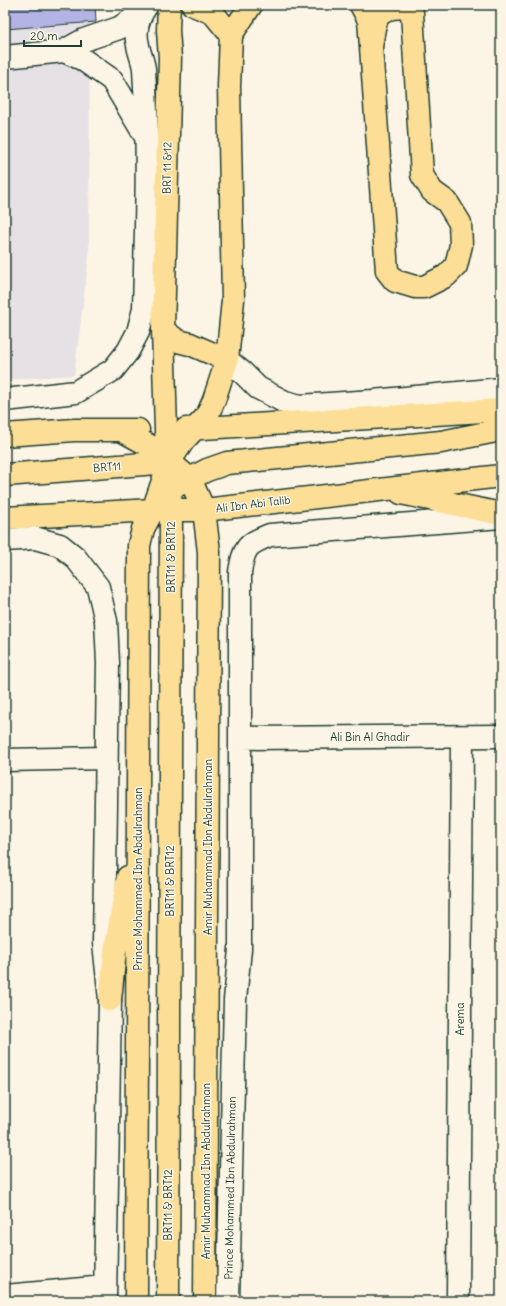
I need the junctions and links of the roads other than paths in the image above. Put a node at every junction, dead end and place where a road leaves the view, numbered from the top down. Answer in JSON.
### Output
{"nodes":[{"id":1,"x":169,"y":5,"type":"edge"},
{"id":2,"x":193,"y":5,"type":"edge"},
{"id":3,"x":251,"y":5,"type":"edge"},
{"id":4,"x":361,"y":5,"type":"edge"},
{"id":5,"x":412,"y":8,"type":"edge"},
{"id":6,"x":144,"y":9,"type":"edge"},
{"id":7,"x":231,"y":35,"type":"junction"},
{"id":8,"x":371,"y":47,"type":"junction"},
{"id":9,"x":64,"y":51,"type":"junction"},
{"id":10,"x":5,"y":57,"type":"edge"},
{"id":11,"x":146,"y":138,"type":"junction"},
{"id":12,"x":163,"y":330,"type":"junction"},
{"id":13,"x":227,"y":360,"type":"junction"},
{"id":14,"x":501,"y":389,"type":"edge"},
{"id":15,"x":5,"y":400,"type":"edge"},
{"id":16,"x":501,"y":410,"type":"edge"},
{"id":17,"x":193,"y":429,"type":"junction"},
{"id":18,"x":166,"y":430,"type":"junction"},
{"id":19,"x":501,"y":430,"type":"edge"},
{"id":20,"x":123,"y":431,"type":"junction"},
{"id":21,"x":5,"y":435,"type":"edge"},
{"id":22,"x":169,"y":462,"type":"junction"},
{"id":23,"x":5,"y":475,"type":"edge"},
{"id":24,"x":501,"y":476,"type":"edge"},
{"id":25,"x":190,"y":479,"type":"junction"},
{"id":26,"x":380,"y":489,"type":"junction"},
{"id":27,"x":165,"y":504,"type":"junction"},
{"id":28,"x":204,"y":510,"type":"junction"},
{"id":29,"x":501,"y":515,"type":"edge"},
{"id":30,"x":5,"y":518,"type":"edge"},
{"id":31,"x":5,"y":540,"type":"edge"},
{"id":32,"x":501,"y":736,"type":"edge"},
{"id":33,"x":462,"y":737,"type":"junction"},
{"id":34,"x":240,"y":738,"type":"junction"},
{"id":35,"x":106,"y":758,"type":"junction"},
{"id":36,"x":5,"y":760,"type":"edge"},
{"id":37,"x":138,"y":826,"type":"junction"},
{"id":38,"x":110,"y":1000,"type":"junction"},
{"id":39,"x":235,"y":1000,"type":"junction"},
{"id":40,"x":207,"y":1162,"type":"junction"},
{"id":41,"x":105,"y":1294,"type":"edge"},
{"id":42,"x":5,"y":1296,"type":"edge"},
{"id":43,"x":136,"y":1301,"type":"edge"},
{"id":44,"x":168,"y":1301,"type":"edge"},
{"id":45,"x":205,"y":1301,"type":"edge"},
{"id":46,"x":228,"y":1301,"type":"edge"},
{"id":47,"x":458,"y":1301,"type":"edge"}],
"edges":[{"from":1,"to":12,"type":"main road","name":"BRT 11 &12"},
{"from":2,"to":7,"type":"main road"},
{"from":3,"to":7,"type":"main road"},
{"from":4,"to":8,"type":"main road"},
{"from":5,"to":8,"type":"main road"},
{"from":5,"to":8,"type":"main road"},
{"from":6,"to":9,"type":"street"},
{"from":6,"to":11,"type":"street"},
{"from":7,"to":13,"type":"main road"},
{"from":9,"to":10,"type":"street"},
{"from":9,"to":11,"type":"street"},
{"from":11,"to":15,"type":"street"},
{"from":12,"to":13,"type":"main road"},
{"from":12,"to":18,"type":"main road","name":"BRT 11 &12"},
{"from":13,"to":14,"type":"street"},
{"from":13,"to":17,"type":"main road"},
{"from":16,"to":17,"type":"main road"},
{"from":17,"to":18,"type":"main road"},
{"from":17,"to":22,"type":"main road"},
{"from":18,"to":20,"type":"main road"},
{"from":18,"to":22,"type":"main road","name":"BRT 11 &12"},
{"from":19,"to":25,"type":"main road"},
{"from":20,"to":21,"type":"main road"},
{"from":20,"to":22,"type":"main road","name":"Amir Muhammad Ibn Abdulrahman"},
{"from":22,"to":23,"type":"main road","name":"BRT11"},
{"from":22,"to":25,"type":"main road","name":"Amir Muhammad Ibn Abdulrahman"},
{"from":22,"to":27,"type":"main road","name":"Prince Mohammed Ibn Abdulrahman"},
{"from":24,"to":26,"type":"main road","name":"Ali Ibn Abi Talib"},
{"from":25,"to":27,"type":"main road"},
{"from":25,"to":28,"type":"main road","name":"Amir Muhammad Ibn Abdulrahman"},
{"from":26,"to":28,"type":"main road","name":"Ali Ibn Abi Talib"},
{"from":26,"to":29,"type":"main road"},
{"from":27,"to":28,"type":"main road","name":"Ali Ibn Abi Talib"},
{"from":27,"to":30,"type":"main road","name":"Ali Ibn Abi Talib"},
{"from":27,"to":37,"type":"main road","name":"Prince Mohammed Ibn Abdulrahman"},
{"from":27,"to":44,"type":"main road","name":"BRT11 & BRT12"},
{"from":28,"to":40,"type":"main road","name":"Amir Muhammad Ibn Abdulrahman"},
{"from":29,"to":34,"type":"street","name":"Prince Mohammed Ibn Abdulrahman"},
{"from":31,"to":35,"type":"street"},
{"from":32,"to":33,"type":"street","name":"Ali Bin Al Ghadir"},
{"from":33,"to":34,"type":"street","name":"Ali Bin Al Ghadir"},
{"from":33,"to":47,"type":"street","name":"Arema"},
{"from":34,"to":39,"type":"street","name":"Prince Mohammed Ibn Abdulrahman"},
{"from":35,"to":36,"type":"street"},
{"from":35,"to":38,"type":"street"},
{"from":37,"to":38,"type":"main road"},
{"from":37,"to":43,"type":"main road","name":"Prince Mohammed Ibn Abdulrahman"},
{"from":38,"to":41,"type":"street"},
{"from":39,"to":40,"type":"street"},
{"from":39,"to":46,"type":"street","name":"Prince Mohammed Ibn Abdulrahman"},
{"from":40,"to":45,"type":"main road","name":"Amir Muhammad Ibn Abdulrahman"},
{"from":41,"to":42,"type":"street"}]}
